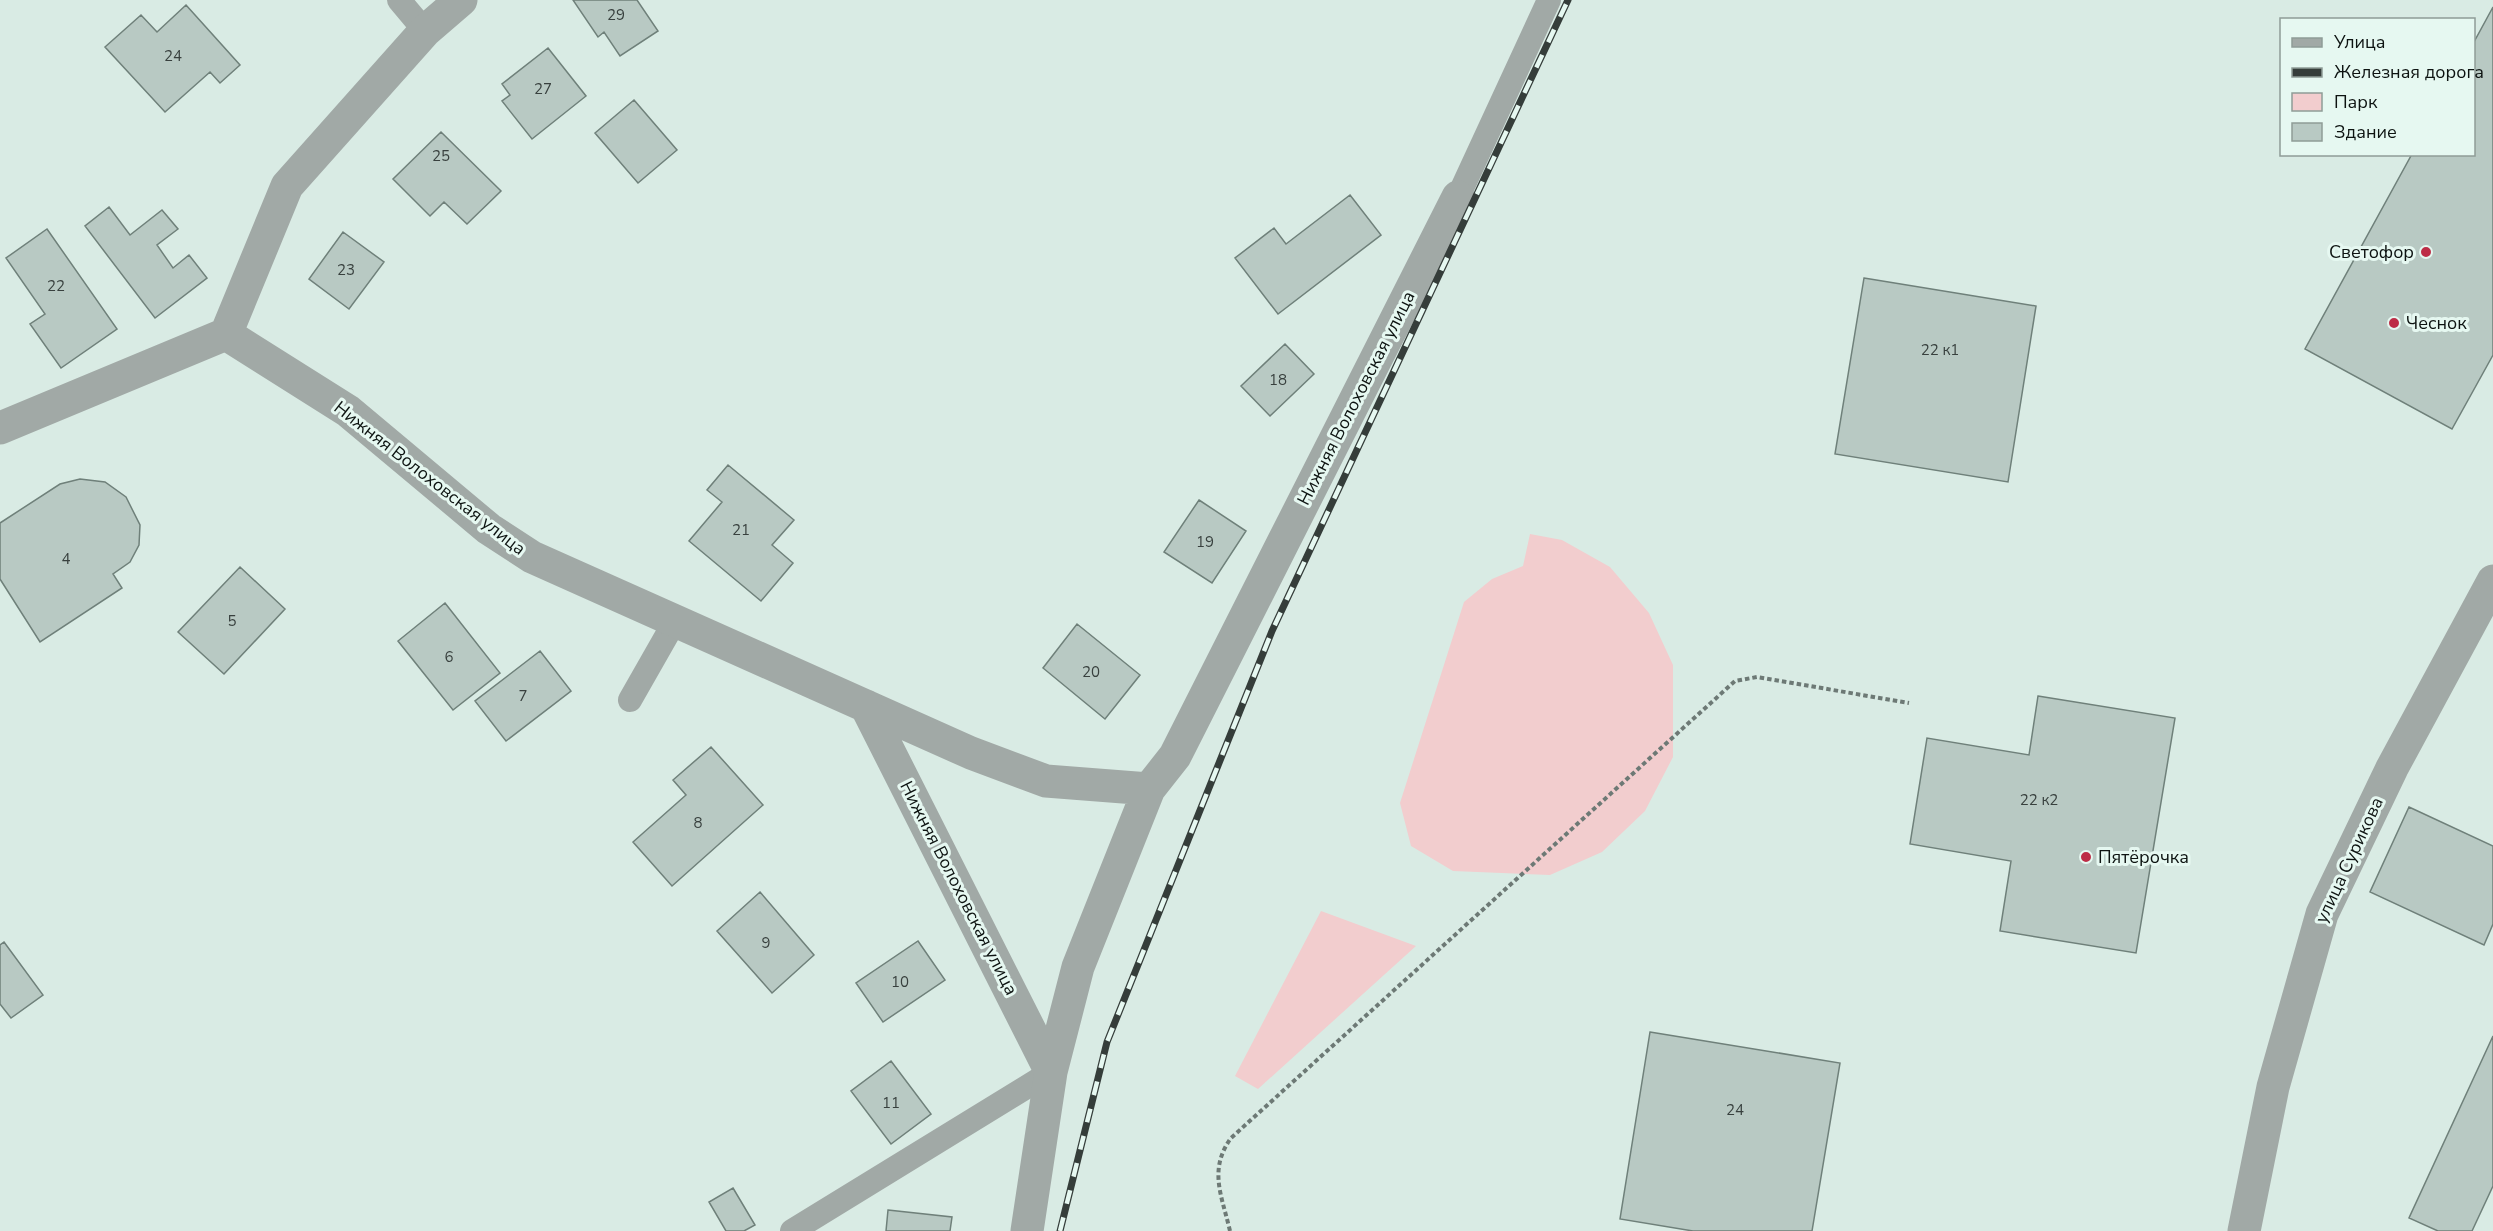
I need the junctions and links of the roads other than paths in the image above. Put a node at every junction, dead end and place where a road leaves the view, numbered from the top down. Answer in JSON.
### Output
{"nodes":[{"id":1,"x":399,"y":0,"type":"edge"},
{"id":2,"x":461,"y":0,"type":"edge"},
{"id":3,"x":1549,"y":0,"type":"edge"},
{"id":4,"x":425,"y":31,"type":"junction"},
{"id":5,"x":1458,"y":197,"type":"joint"},
{"id":6,"x":226,"y":334,"type":"junction"},
{"id":7,"x":0,"y":428,"type":"edge"},
{"id":8,"x":2493,"y":581,"type":"edge"},
{"id":9,"x":675,"y":621,"type":"junction"},
{"id":10,"x":630,"y":700,"type":"dead end"},
{"id":11,"x":866,"y":706,"type":"junction"},
{"id":12,"x":1149,"y":789,"type":"junction"},
{"id":13,"x":1051,"y":1071,"type":"junction"},
{"id":14,"x":792,"y":1231,"type":"edge"},
{"id":15,"x":1027,"y":1231,"type":"edge"},
{"id":16,"x":2244,"y":1231,"type":"edge"}],
"edges":[{"from":1,"to":4,"type":"lane"},
{"from":2,"to":4,"type":"street"},
{"from":3,"to":5,"type":"lane","name":"Нижняя Волоховская улица"},
{"from":4,"to":6,"type":"street"},
{"from":5,"to":12,"type":"street","name":"Нижняя Волоховская улица"},
{"from":6,"to":7,"type":"street"},
{"from":6,"to":9,"type":"street","name":"Нижняя Волоховская улица"},
{"from":8,"to":16,"type":"street","name":"улица Сурикова"},
{"from":9,"to":10,"type":"lane"},
{"from":9,"to":11,"type":"street","name":"Нижняя Волоховская улица"},
{"from":11,"to":12,"type":"street","name":"Нижняя Волоховская улица"},
{"from":11,"to":13,"type":"street","name":"Нижняя Волоховская улица"},
{"from":12,"to":13,"type":"street","name":"Нижняя Волоховская улица"},
{"from":13,"to":14,"type":"lane"},
{"from":13,"to":15,"type":"street","name":"Нижняя Волоховская улица"}]}
